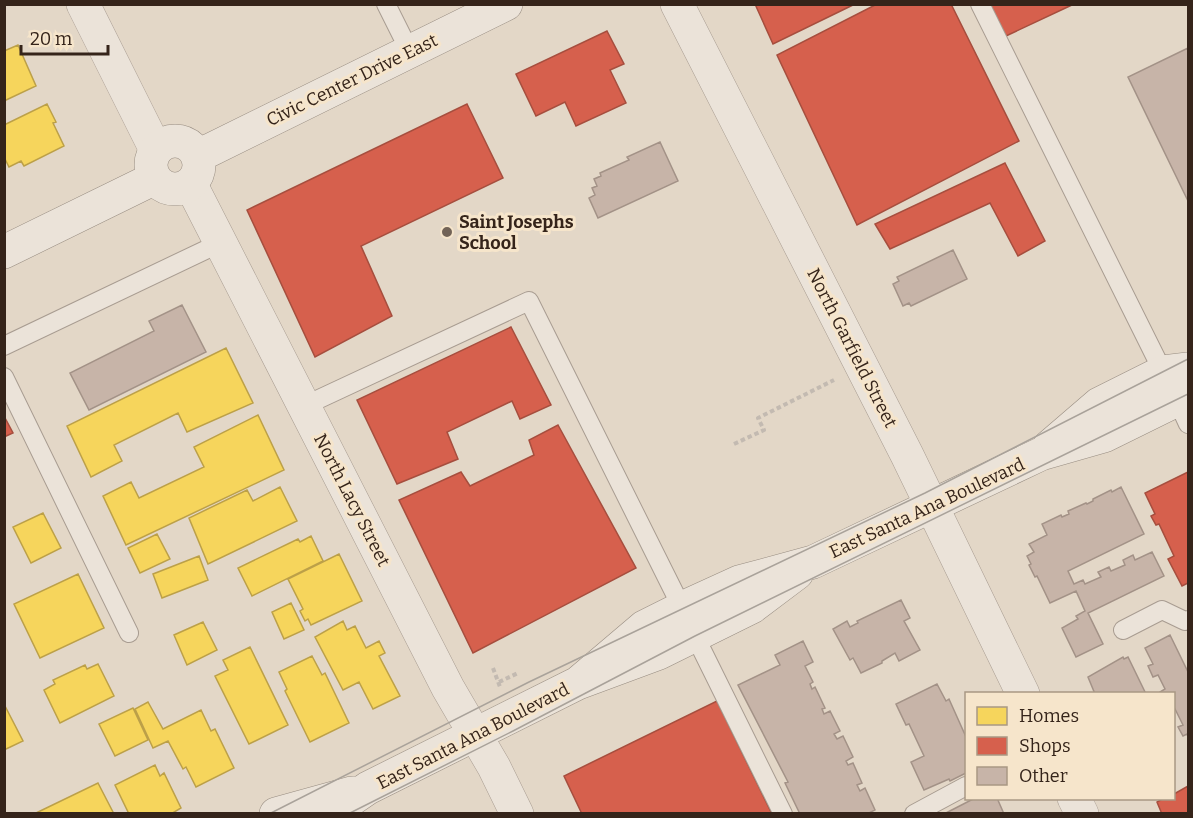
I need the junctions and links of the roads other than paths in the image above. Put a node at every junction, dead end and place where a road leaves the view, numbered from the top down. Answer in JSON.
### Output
{"nodes":[{"id":1,"x":83,"y":4,"type":"edge"},
{"id":2,"x":386,"y":4,"type":"edge"},
{"id":3,"x":506,"y":4,"type":"edge"},
{"id":4,"x":677,"y":4,"type":"edge"},
{"id":5,"x":980,"y":4,"type":"edge"},
{"id":6,"x":410,"y":52,"type":"junction"},
{"id":7,"x":155,"y":164,"type":"junction"},
{"id":8,"x":194,"y":170,"type":"junction"},
{"id":9,"x":220,"y":243,"type":"junction"},
{"id":10,"x":4,"y":252,"type":"edge"},
{"id":11,"x":4,"y":346,"type":"edge"},
{"id":12,"x":4,"y":377,"type":"edge"},
{"id":13,"x":1181,"y":391,"type":"edge"},
{"id":14,"x":304,"y":406,"type":"junction"},
{"id":15,"x":932,"y":507,"type":"junction"},
{"id":16,"x":688,"y":622,"type":"junction"},
{"id":17,"x":1187,"y":623,"type":"edge"},
{"id":18,"x":1123,"y":630,"type":"dead end"},
{"id":19,"x":129,"y":633,"type":"dead end"},
{"id":20,"x":1023,"y":692,"type":"edge"},
{"id":21,"x":475,"y":735,"type":"junction"},
{"id":22,"x":965,"y":787,"type":"edge"},
{"id":23,"x":368,"y":788,"type":"junction"},
{"id":24,"x":276,"y":813,"type":"edge"},
{"id":25,"x":330,"y":813,"type":"edge"},
{"id":26,"x":517,"y":813,"type":"edge"},
{"id":27,"x":783,"y":813,"type":"edge"},
{"id":28,"x":914,"y":813,"type":"edge"}],
"edges":[{"from":1,"to":7,"type":"street"},
{"from":2,"to":6,"type":"lane"},
{"from":3,"to":6,"type":"street","name":"Civic Center Drive East"},
{"from":4,"to":15,"type":"street","name":"North Garfield Street"},
{"from":5,"to":13,"type":"lane"},
{"from":6,"to":8,"type":"street","name":"Civic Center Drive East"},
{"from":7,"to":8,"type":"street"},
{"from":7,"to":8,"type":"street"},
{"from":7,"to":10,"type":"street"},
{"from":8,"to":9,"type":"street","name":"North Lacy Street"},
{"from":9,"to":11,"type":"lane"},
{"from":9,"to":14,"type":"street","name":"North Lacy Street"},
{"from":12,"to":19,"type":"lane"},
{"from":13,"to":15,"type":"street","name":"East Santa Ana Boulevard"},
{"from":14,"to":16,"type":"lane"},
{"from":14,"to":21,"type":"street","name":"North Lacy Street"},
{"from":15,"to":16,"type":"street","name":"East Santa Ana Boulevard"},
{"from":15,"to":20,"type":"street","name":"North Garfield Street"},
{"from":16,"to":21,"type":"street","name":"East Santa Ana Boulevard"},
{"from":16,"to":27,"type":"lane"},
{"from":17,"to":18,"type":"lane"},
{"from":21,"to":23,"type":"street","name":"East Santa Ana Boulevard"},
{"from":21,"to":26,"type":"street","name":"North Lacy Street"},
{"from":22,"to":28,"type":"lane"},
{"from":23,"to":24,"type":"street","name":"East Santa Ana Boulevard"},
{"from":23,"to":25,"type":"street","name":"East Santa Ana Boulevard"}]}
